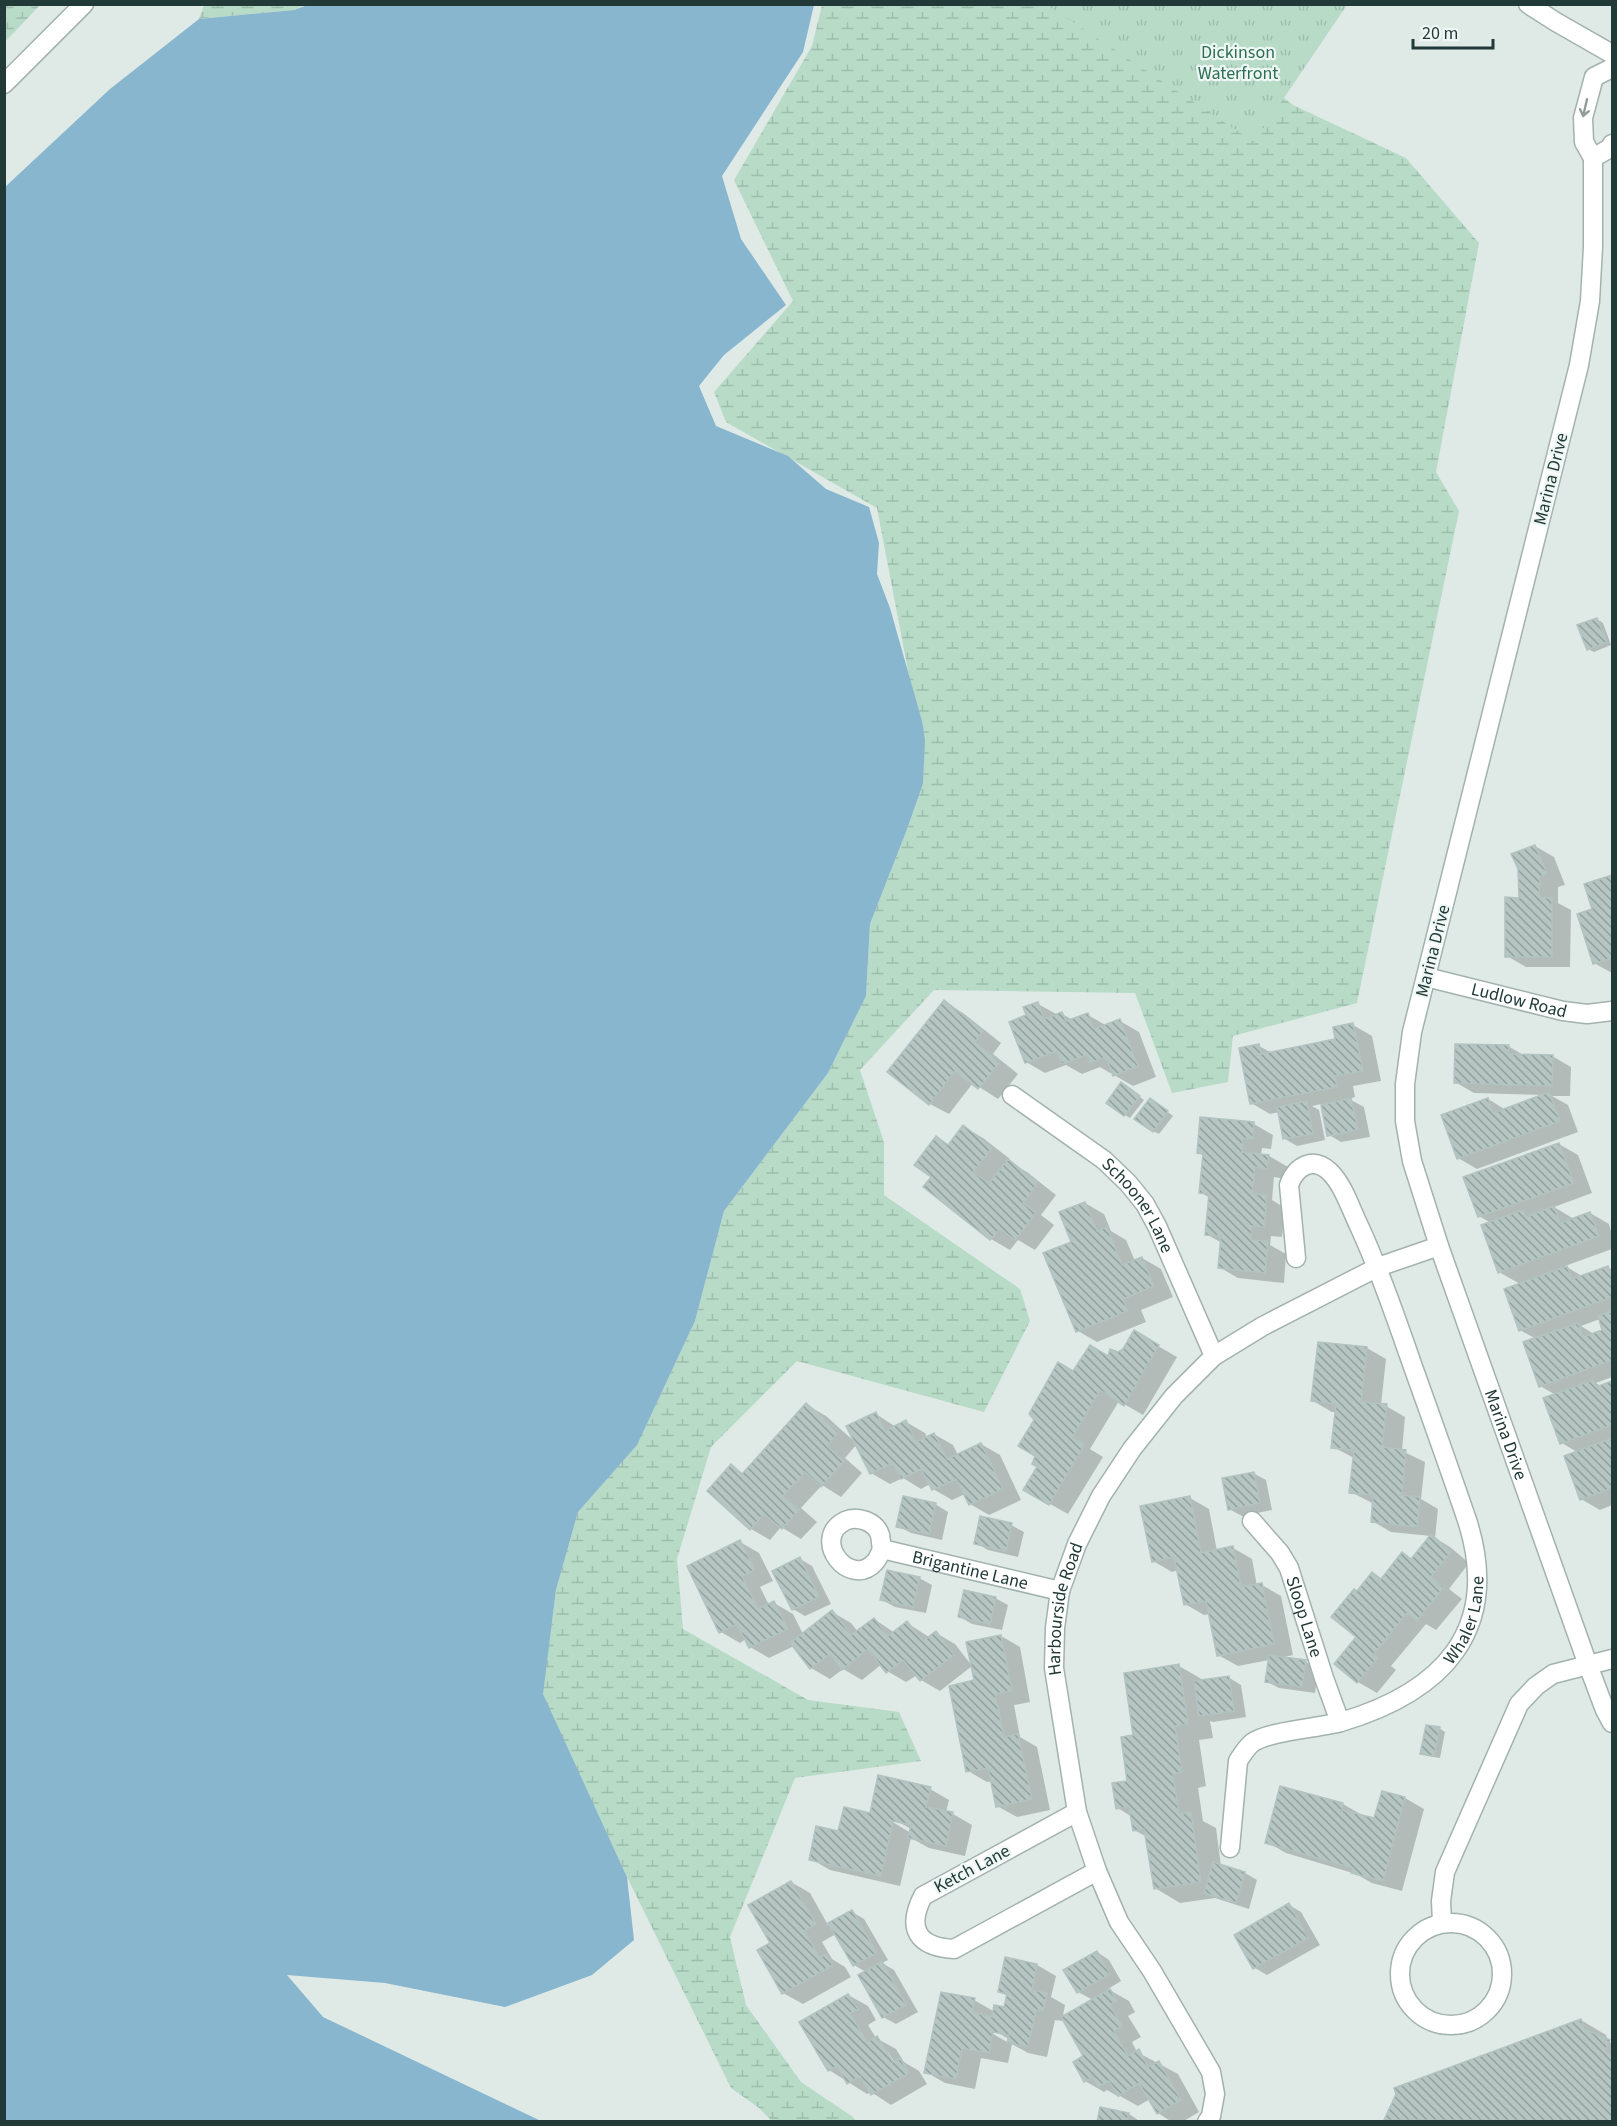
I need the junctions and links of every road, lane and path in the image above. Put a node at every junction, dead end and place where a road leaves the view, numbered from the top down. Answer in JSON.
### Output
{"nodes":[{"id":1,"x":84,"y":4,"type":"edge"},
{"id":2,"x":1528,"y":4,"type":"edge"},
{"id":3,"x":1612,"y":54,"type":"edge"},
{"id":4,"x":1612,"y":68,"type":"edge"},
{"id":5,"x":4,"y":84,"type":"edge"},
{"id":6,"x":1612,"y":144,"type":"edge"},
{"id":7,"x":1593,"y":158,"type":"junction"},
{"id":8,"x":1426,"y":977,"type":"junction"},
{"id":9,"x":1612,"y":1011,"type":"edge"},
{"id":10,"x":1012,"y":1095,"type":"dead end"},
{"id":11,"x":1439,"y":1246,"type":"junction"},
{"id":12,"x":1296,"y":1258,"type":"dead end"},
{"id":13,"x":1378,"y":1268,"type":"junction"},
{"id":14,"x":1214,"y":1356,"type":"junction"},
{"id":15,"x":1252,"y":1521,"type":"dead end"},
{"id":16,"x":882,"y":1549,"type":"dead end"},
{"id":17,"x":1060,"y":1591,"type":"junction"},
{"id":18,"x":1612,"y":1659,"type":"edge"},
{"id":19,"x":1588,"y":1665,"type":"junction"},
{"id":20,"x":1341,"y":1722,"type":"junction"},
{"id":21,"x":1612,"y":1723,"type":"edge"},
{"id":22,"x":1077,"y":1812,"type":"junction"},
{"id":23,"x":1230,"y":1848,"type":"dead end"},
{"id":24,"x":1097,"y":1871,"type":"junction"},
{"id":25,"x":1442,"y":1923,"type":"junction"},
{"id":26,"x":1207,"y":2121,"type":"edge"}],
"edges":[{"from":1,"to":5,"type":"street"},
{"from":2,"to":3,"type":"street"},
{"from":4,"to":7,"type":"street","name":"Marina Drive","one_way":true},
{"from":6,"to":7,"type":"street"},
{"from":7,"to":8,"type":"street","name":"Marina Drive"},
{"from":8,"to":9,"type":"street","name":"Ludlow Road"},
{"from":8,"to":11,"type":"street","name":"Marina Drive"},
{"from":10,"to":14,"type":"street","name":"Schooner Lane"},
{"from":11,"to":13,"type":"street","name":"Harbourside Road"},
{"from":11,"to":19,"type":"street","name":"Marina Drive"},
{"from":12,"to":13,"type":"street","name":"Whaler Lane"},
{"from":13,"to":14,"type":"street","name":"Harbourside Road"},
{"from":13,"to":20,"type":"street","name":"Whaler Lane"},
{"from":14,"to":17,"type":"street","name":"Harbourside Road"},
{"from":15,"to":20,"type":"street","name":"Sloop Lane"},
{"from":16,"to":17,"type":"street","name":"Brigantine Lane"},
{"from":17,"to":22,"type":"street","name":"Harbourside Road"},
{"from":18,"to":19,"type":"street"},
{"from":19,"to":21,"type":"street","name":"Marina Drive"},
{"from":19,"to":25,"type":"street"},
{"from":20,"to":23,"type":"street","name":"Whaler Lane"},
{"from":22,"to":24,"type":"street","name":"Harbourside Road"},
{"from":22,"to":24,"type":"street","name":"Ketch Lane"},
{"from":24,"to":26,"type":"street","name":"Harbourside Road"},
{"from":25,"to":25,"type":"street"}]}
